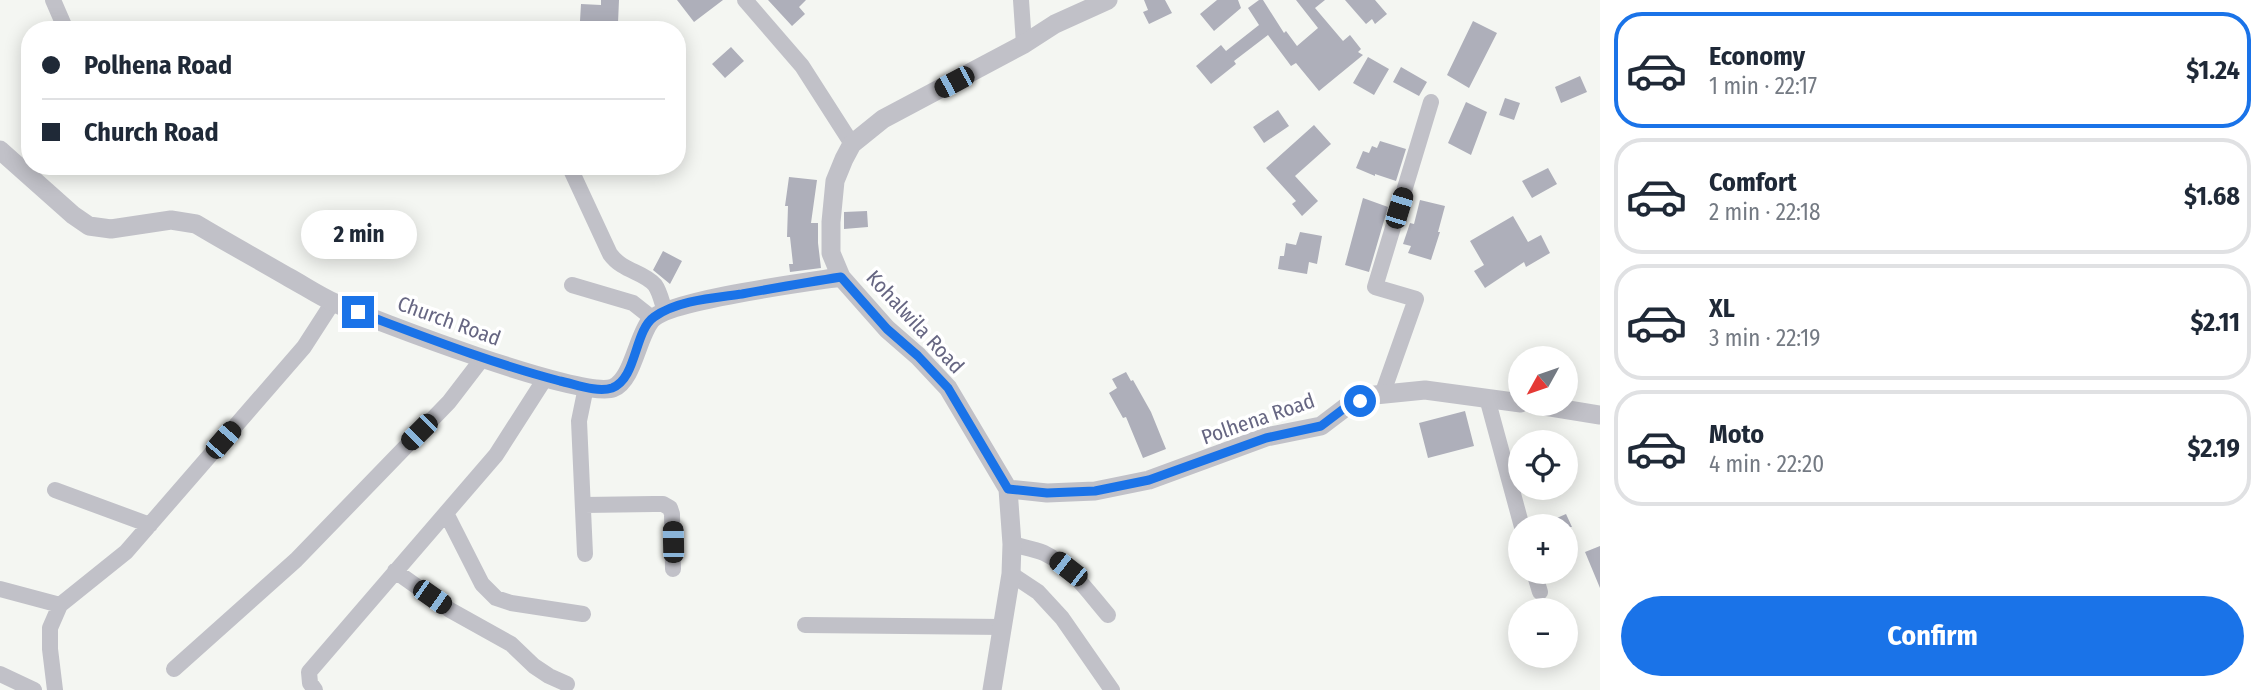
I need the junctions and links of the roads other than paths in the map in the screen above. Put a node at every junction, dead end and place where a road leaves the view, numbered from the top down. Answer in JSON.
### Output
{"nodes":[{"id":1,"x":53,"y":0,"type":"edge"},
{"id":2,"x":745,"y":0,"type":"edge"},
{"id":3,"x":1021,"y":0,"type":"edge"},
{"id":4,"x":1108,"y":0,"type":"edge"},
{"id":5,"x":62,"y":21,"type":"edge"},
{"id":6,"x":1024,"y":44,"type":"junction"},
{"id":7,"x":1431,"y":102,"type":"dead end"},
{"id":8,"x":852,"y":144,"type":"junction"},
{"id":9,"x":0,"y":150,"type":"edge"},
{"id":10,"x":21,"y":169,"type":"edge"},
{"id":11,"x":28,"y":175,"type":"edge"},
{"id":12,"x":573,"y":175,"type":"edge"},
{"id":13,"x":841,"y":277,"type":"junction"},
{"id":14,"x":572,"y":285,"type":"dead end"},
{"id":15,"x":333,"y":302,"type":"junction"},
{"id":16,"x":659,"y":314,"type":"junction"},
{"id":17,"x":482,"y":359,"type":"junction"},
{"id":18,"x":546,"y":377,"type":"junction"},
{"id":19,"x":586,"y":387,"type":"junction"},
{"id":20,"x":1382,"y":395,"type":"junction"},
{"id":21,"x":1487,"y":398,"type":"junction"},
{"id":22,"x":1508,"y":401,"type":"edge"},
{"id":23,"x":1578,"y":411,"type":"edge"},
{"id":24,"x":1600,"y":415,"type":"edge"},
{"id":25,"x":1008,"y":489,"type":"junction"},
{"id":26,"x":55,"y":490,"type":"dead end"},
{"id":27,"x":584,"y":505,"type":"junction"},
{"id":28,"x":446,"y":513,"type":"junction"},
{"id":29,"x":1518,"y":514,"type":"edge"},
{"id":30,"x":149,"y":525,"type":"junction"},
{"id":31,"x":1012,"y":544,"type":"junction"},
{"id":32,"x":585,"y":554,"type":"dead end"},
{"id":33,"x":673,"y":569,"type":"dead end"},
{"id":34,"x":395,"y":571,"type":"junction"},
{"id":35,"x":1011,"y":575,"type":"junction"},
{"id":36,"x":1537,"y":584,"type":"edge"},
{"id":37,"x":0,"y":589,"type":"edge"},
{"id":38,"x":1540,"y":593,"type":"dead end"},
{"id":39,"x":60,"y":605,"type":"junction"},
{"id":40,"x":583,"y":614,"type":"dead end"},
{"id":41,"x":1108,"y":615,"type":"dead end"},
{"id":42,"x":805,"y":625,"type":"dead end"},
{"id":43,"x":1003,"y":627,"type":"junction"},
{"id":44,"x":174,"y":669,"type":"dead end"},
{"id":45,"x":0,"y":674,"type":"edge"},
{"id":46,"x":566,"y":684,"type":"dead end"},
{"id":47,"x":34,"y":690,"type":"edge"},
{"id":48,"x":55,"y":690,"type":"edge"},
{"id":49,"x":315,"y":690,"type":"edge"},
{"id":50,"x":992,"y":690,"type":"edge"},
{"id":51,"x":1112,"y":690,"type":"edge"}],
"edges":[{"from":1,"to":5,"type":"street"},
{"from":2,"to":8,"type":"street"},
{"from":3,"to":6,"type":"street"},
{"from":4,"to":6,"type":"street","name":"Kohalwila Road"},
{"from":6,"to":8,"type":"street","name":"Kohalwila Road"},
{"from":7,"to":20,"type":"street"},
{"from":8,"to":13,"type":"street","name":"Kohalwila Road"},
{"from":9,"to":10,"type":"street","name":"Church Road"},
{"from":11,"to":15,"type":"street","name":"Church Road"},
{"from":12,"to":16,"type":"street"},
{"from":13,"to":16,"type":"street"},
{"from":13,"to":25,"type":"street","name":"Kohalwila Road"},
{"from":14,"to":16,"type":"street"},
{"from":15,"to":17,"type":"street","name":"Church Road"},
{"from":15,"to":30,"type":"street"},
{"from":16,"to":19,"type":"street","name":"Church Road"},
{"from":17,"to":18,"type":"street","name":"Church Road"},
{"from":17,"to":44,"type":"street"},
{"from":18,"to":19,"type":"street","name":"Church Road"},
{"from":18,"to":28,"type":"street"},
{"from":19,"to":27,"type":"street"},
{"from":20,"to":21,"type":"street","name":"Polhena Road"},
{"from":20,"to":25,"type":"street","name":"Polhena Road"},
{"from":21,"to":22,"type":"street","name":"Polhena Road"},
{"from":21,"to":29,"type":"street"},
{"from":23,"to":24,"type":"street"},
{"from":25,"to":31,"type":"street","name":"Kohalwila Road"},
{"from":26,"to":30,"type":"street"},
{"from":27,"to":32,"type":"street"},
{"from":27,"to":33,"type":"street"},
{"from":28,"to":34,"type":"street"},
{"from":28,"to":40,"type":"street"},
{"from":30,"to":39,"type":"street"},
{"from":31,"to":35,"type":"street","name":"Kohalwila Road"},
{"from":31,"to":41,"type":"street"},
{"from":34,"to":46,"type":"street"},
{"from":34,"to":49,"type":"street"},
{"from":35,"to":43,"type":"street","name":"Kohalwila Road"},
{"from":35,"to":51,"type":"street"},
{"from":36,"to":38,"type":"street"},
{"from":37,"to":39,"type":"street"},
{"from":39,"to":48,"type":"street"},
{"from":42,"to":43,"type":"street"},
{"from":43,"to":50,"type":"street","name":"Kohalwila Road"},
{"from":45,"to":47,"type":"street"}]}
